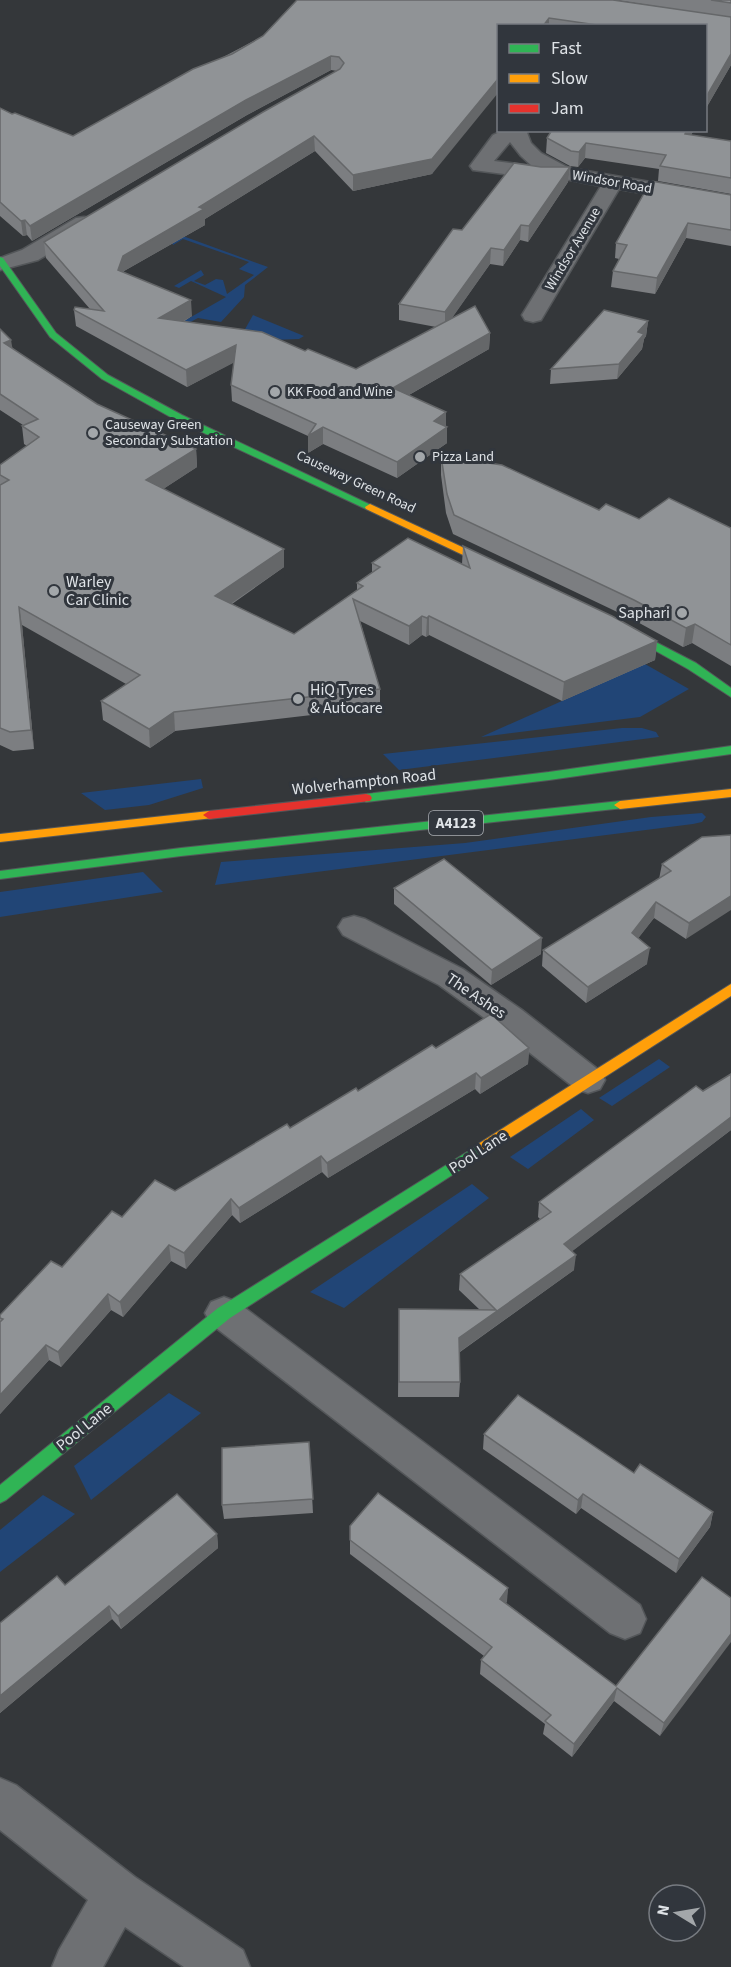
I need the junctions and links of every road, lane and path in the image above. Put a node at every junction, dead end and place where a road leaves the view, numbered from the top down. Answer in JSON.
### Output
{"nodes":[{"id":1,"x":516,"y":132,"type":"edge"},
{"id":2,"x":564,"y":173,"type":"junction"},
{"id":3,"x":613,"y":182,"type":"junction"},
{"id":4,"x":731,"y":202,"type":"edge"},
{"id":5,"x":98,"y":214,"type":"edge"},
{"id":6,"x":2,"y":262,"type":"edge"},
{"id":7,"x":532,"y":315,"type":"dead end"},
{"id":8,"x":519,"y":578,"type":"edge"},
{"id":9,"x":601,"y":617,"type":"edge"},
{"id":10,"x":731,"y":693,"type":"edge"},
{"id":11,"x":731,"y":750,"type":"edge"},
{"id":12,"x":731,"y":793,"type":"edge"},
{"id":13,"x":0,"y":838,"type":"edge"},
{"id":14,"x":0,"y":875,"type":"edge"},
{"id":15,"x":354,"y":927,"type":"dead end"},
{"id":16,"x":731,"y":989,"type":"edge"},
{"id":17,"x":588,"y":1080,"type":"junction"},
{"id":18,"x":224,"y":1313,"type":"junction"},
{"id":19,"x":0,"y":1495,"type":"edge"},
{"id":20,"x":625,"y":1620,"type":"dead end"},
{"id":21,"x":0,"y":1801,"type":"edge"},
{"id":22,"x":118,"y":1894,"type":"junction"},
{"id":23,"x":76,"y":1967,"type":"edge"},
{"id":24,"x":226,"y":1967,"type":"edge"}],
"edges":[{"from":1,"to":2,"type":"street","name":"Windsor Road"},
{"from":1,"to":2,"type":"street","name":"Windsor Road"},
{"from":2,"to":3,"type":"street","name":"Windsor Road"},
{"from":3,"to":4,"type":"street","name":"Windsor Road"},
{"from":3,"to":7,"type":"street","name":"Windsor Avenue"},
{"from":5,"to":6,"type":"street"},
{"from":6,"to":8,"type":"main road","name":"Causeway Green Road"},
{"from":9,"to":10,"type":"main road"},
{"from":11,"to":13,"type":"main road","name":"Wolverhampton Road","number":"A4123"},
{"from":12,"to":14,"type":"main road","number":"A4123"},
{"from":15,"to":17,"type":"street","name":"The Ashes"},
{"from":16,"to":17,"type":"main road","name":"Pool Lane"},
{"from":17,"to":18,"type":"main road","name":"Pool Lane"},
{"from":18,"to":19,"type":"main road","name":"Pool Lane"},
{"from":18,"to":20,"type":"street"},
{"from":21,"to":22,"type":"street"},
{"from":22,"to":23,"type":"street"},
{"from":22,"to":24,"type":"street"}]}
